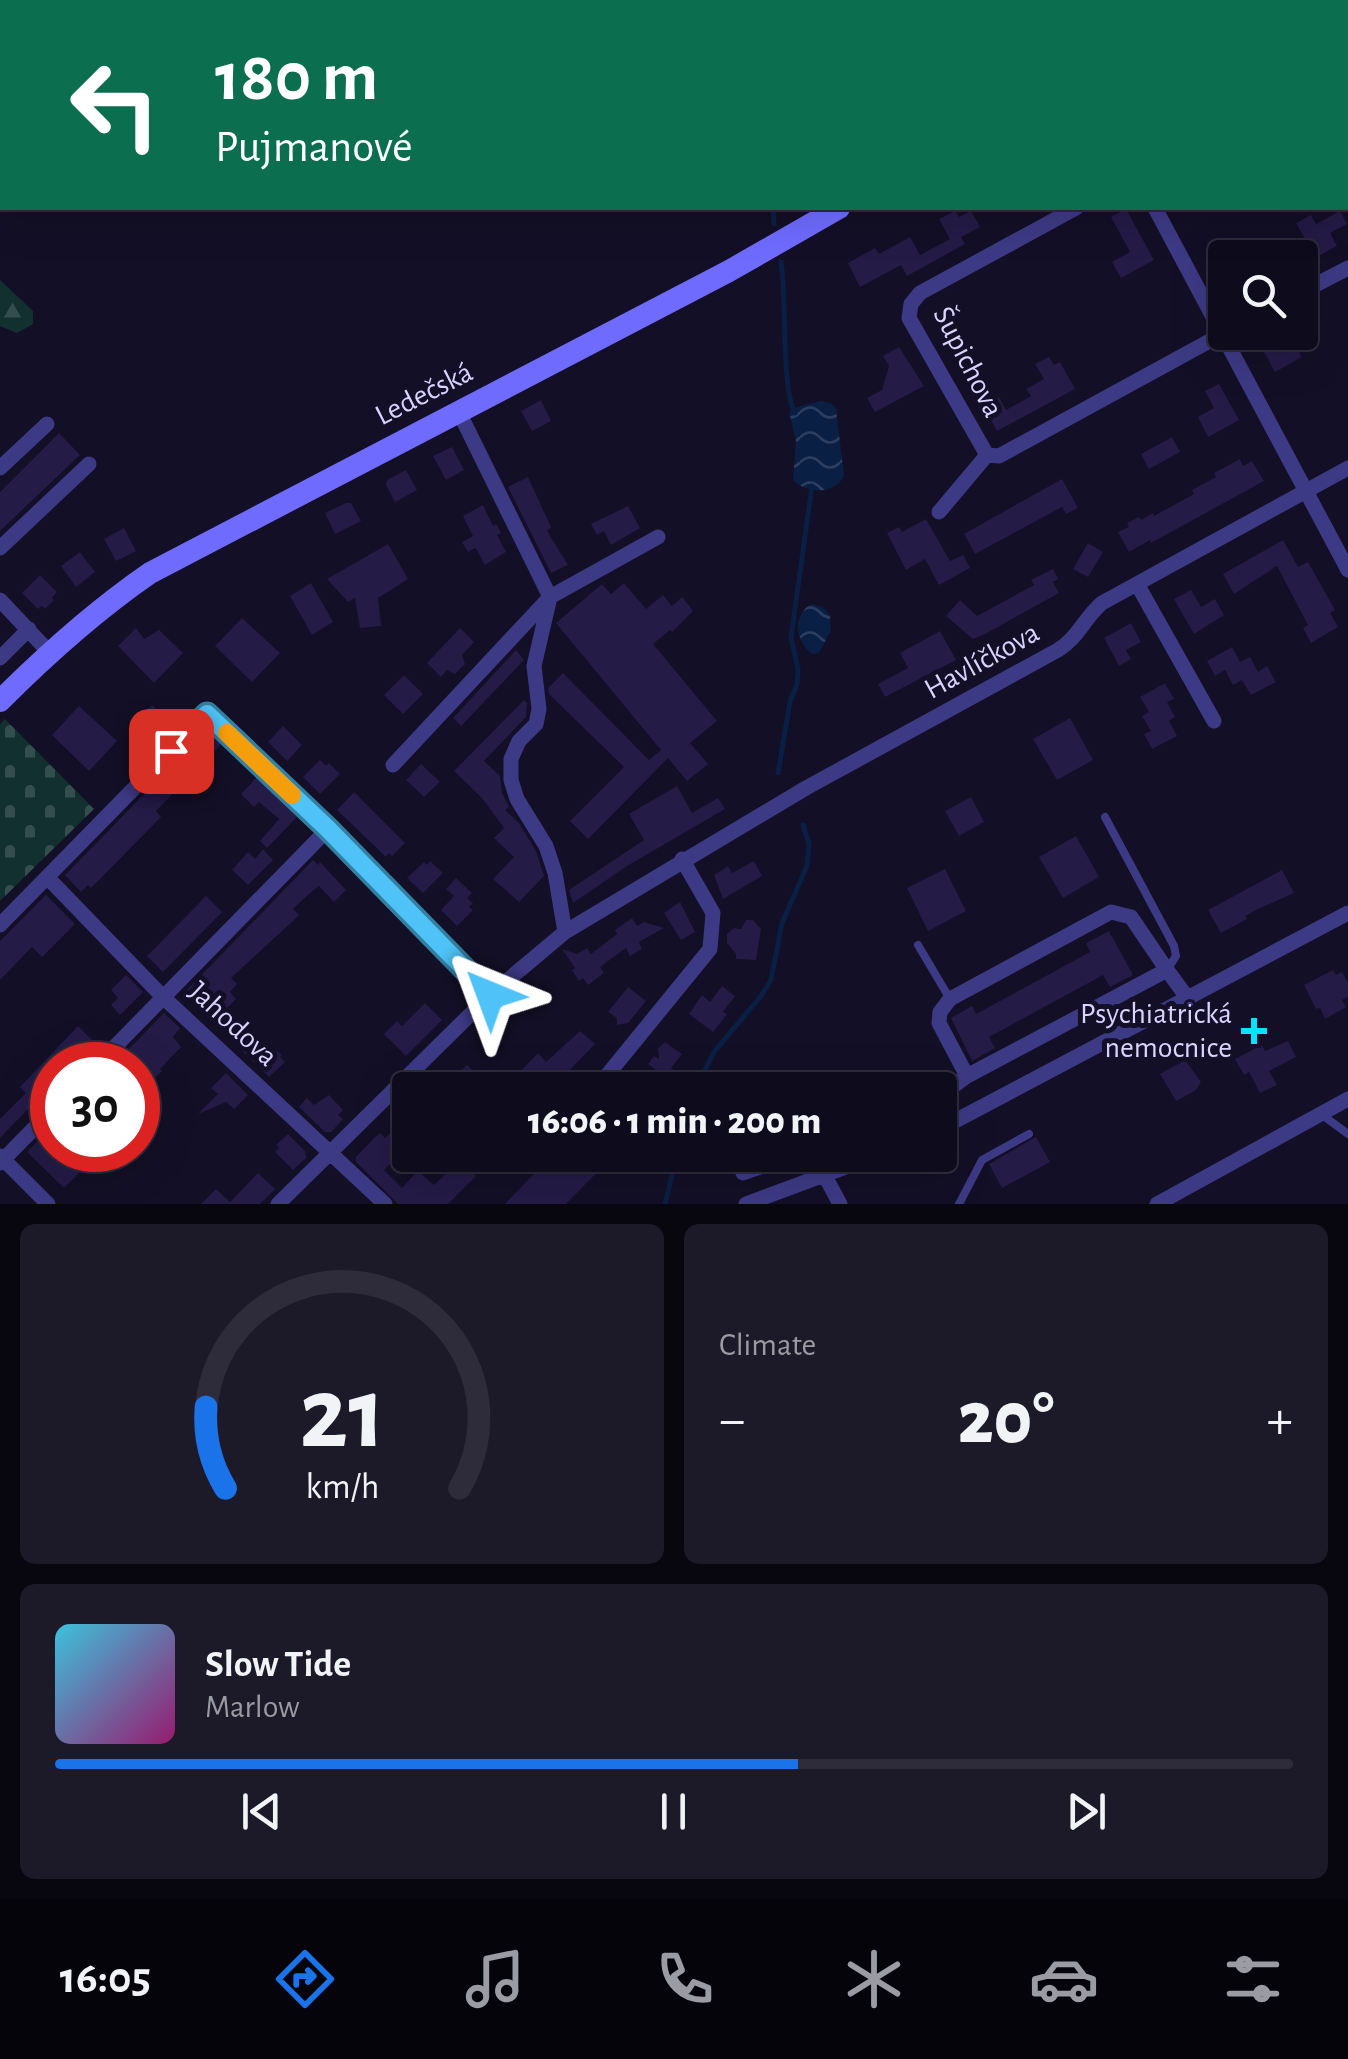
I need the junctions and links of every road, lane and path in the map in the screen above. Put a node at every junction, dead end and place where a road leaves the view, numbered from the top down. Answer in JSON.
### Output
{"nodes":[{"id":1,"x":836,"y":210,"type":"edge"},
{"id":2,"x":1072,"y":210,"type":"edge"},
{"id":3,"x":1156,"y":210,"type":"edge"},
{"id":4,"x":1348,"y":268,"type":"edge"},
{"id":5,"x":1318,"y":284,"type":"edge"},
{"id":6,"x":1208,"y":305,"type":"edge"},
{"id":7,"x":1208,"y":343,"type":"edge"},
{"id":8,"x":1232,"y":350,"type":"edge"},
{"id":9,"x":458,"y":410,"type":"junction"},
{"id":10,"x":47,"y":424,"type":"dead end"},
{"id":11,"x":988,"y":455,"type":"junction"},
{"id":12,"x":89,"y":464,"type":"dead end"},
{"id":13,"x":0,"y":468,"type":"edge"},
{"id":14,"x":1348,"y":468,"type":"edge"},
{"id":15,"x":1307,"y":492,"type":"junction"},
{"id":16,"x":939,"y":512,"type":"dead end"},
{"id":17,"x":658,"y":537,"type":"dead end"},
{"id":18,"x":0,"y":548,"type":"edge"},
{"id":19,"x":1348,"y":570,"type":"edge"},
{"id":20,"x":1137,"y":584,"type":"junction"},
{"id":21,"x":550,"y":597,"type":"junction"},
{"id":22,"x":0,"y":600,"type":"edge"},
{"id":23,"x":28,"y":629,"type":"junction"},
{"id":24,"x":49,"y":652,"type":"junction"},
{"id":25,"x":0,"y":658,"type":"edge"},
{"id":26,"x":0,"y":700,"type":"edge"},
{"id":27,"x":1214,"y":721,"type":"dead end"},
{"id":28,"x":393,"y":764,"type":"dead end"},
{"id":29,"x":1104,"y":817,"type":"dead end"},
{"id":30,"x":328,"y":829,"type":"junction"},
{"id":31,"x":682,"y":859,"type":"junction"},
{"id":32,"x":48,"y":878,"type":"junction"},
{"id":33,"x":1348,"y":913,"type":"edge"},
{"id":34,"x":0,"y":925,"type":"edge"},
{"id":35,"x":565,"y":932,"type":"junction"},
{"id":36,"x":918,"y":945,"type":"dead end"},
{"id":37,"x":1166,"y":970,"type":"junction"},
{"id":38,"x":490,"y":995,"type":"junction"},
{"id":39,"x":164,"y":996,"type":"junction"},
{"id":40,"x":950,"y":999,"type":"junction"},
{"id":41,"x":1189,"y":1000,"type":"junction"},
{"id":42,"x":119,"y":1042,"type":"edge"},
{"id":43,"x":610,"y":1072,"type":"edge"},
{"id":44,"x":967,"y":1076,"type":"junction"},
{"id":45,"x":957,"y":1083,"type":"edge"},
{"id":46,"x":1348,"y":1099,"type":"edge"},
{"id":47,"x":1321,"y":1114,"type":"junction"},
{"id":48,"x":957,"y":1120,"type":"edge"},
{"id":49,"x":30,"y":1132,"type":"edge"},
{"id":50,"x":1028,"y":1134,"type":"dead end"},
{"id":51,"x":1348,"y":1134,"type":"edge"},
{"id":52,"x":332,"y":1154,"type":"junction"},
{"id":53,"x":1,"y":1160,"type":"edge"},
{"id":54,"x":746,"y":1172,"type":"edge"},
{"id":55,"x":835,"y":1172,"type":"edge"},
{"id":56,"x":743,"y":1173,"type":"edge"},
{"id":57,"x":825,"y":1176,"type":"junction"},
{"id":58,"x":48,"y":1204,"type":"edge"},
{"id":59,"x":278,"y":1204,"type":"edge"},
{"id":60,"x":385,"y":1204,"type":"edge"},
{"id":61,"x":746,"y":1204,"type":"edge"},
{"id":62,"x":840,"y":1204,"type":"edge"},
{"id":63,"x":959,"y":1204,"type":"edge"},
{"id":64,"x":1157,"y":1204,"type":"edge"}],
"edges":[{"from":1,"to":9,"type":"main road","name":"Ledečská"},
{"from":2,"to":11,"type":"street","name":"Šupichova"},
{"from":3,"to":6,"type":"street"},
{"from":4,"to":5,"type":"street"},
{"from":7,"to":11,"type":"street","name":"Šupichova"},
{"from":8,"to":15,"type":"street"},
{"from":9,"to":21,"type":"street"},
{"from":9,"to":24,"type":"main road","name":"Ledečská"},
{"from":10,"to":13,"type":"street"},
{"from":11,"to":16,"type":"street","name":"Šupichova"},
{"from":12,"to":18,"type":"street"},
{"from":14,"to":15,"type":"street","name":"Havlíčkova"},
{"from":15,"to":19,"type":"street"},
{"from":15,"to":20,"type":"street","name":"Havlíčkova"},
{"from":17,"to":21,"type":"street"},
{"from":20,"to":27,"type":"street"},
{"from":20,"to":31,"type":"street","name":"Havlíčkova"},
{"from":21,"to":28,"type":"street"},
{"from":21,"to":35,"type":"street"},
{"from":22,"to":23,"type":"street"},
{"from":23,"to":24,"type":"street"},
{"from":23,"to":25,"type":"street"},
{"from":24,"to":26,"type":"main road","name":"Ledečská"},
{"from":29,"to":37,"type":"lane"},
{"from":30,"to":32,"type":"street"},
{"from":30,"to":38,"type":"street"},
{"from":30,"to":39,"type":"street"},
{"from":31,"to":35,"type":"street","name":"Havlíčkova"},
{"from":31,"to":43,"type":"street"},
{"from":32,"to":34,"type":"street"},
{"from":32,"to":39,"type":"street","name":"Jahodova"},
{"from":33,"to":41,"type":"street"},
{"from":35,"to":38,"type":"street","name":"Havlíčkova"},
{"from":36,"to":40,"type":"lane"},
{"from":37,"to":40,"type":"street"},
{"from":37,"to":41,"type":"street"},
{"from":37,"to":44,"type":"street"},
{"from":38,"to":52,"type":"street","name":"Havlíčkova"},
{"from":39,"to":42,"type":"street"},
{"from":39,"to":52,"type":"street","name":"Jahodova"},
{"from":40,"to":44,"type":"street"},
{"from":41,"to":48,"type":"street"},
{"from":44,"to":45,"type":"street"},
{"from":46,"to":47,"type":"street"},
{"from":47,"to":51,"type":"lane"},
{"from":47,"to":64,"type":"street"},
{"from":49,"to":53,"type":"street"},
{"from":50,"to":63,"type":"lane"},
{"from":52,"to":59,"type":"street","name":"Havlíčkova"},
{"from":52,"to":60,"type":"street","name":"Jahodova"},
{"from":53,"to":58,"type":"street"},
{"from":54,"to":56,"type":"street"},
{"from":55,"to":57,"type":"street"},
{"from":57,"to":61,"type":"street"},
{"from":57,"to":62,"type":"street"}]}
